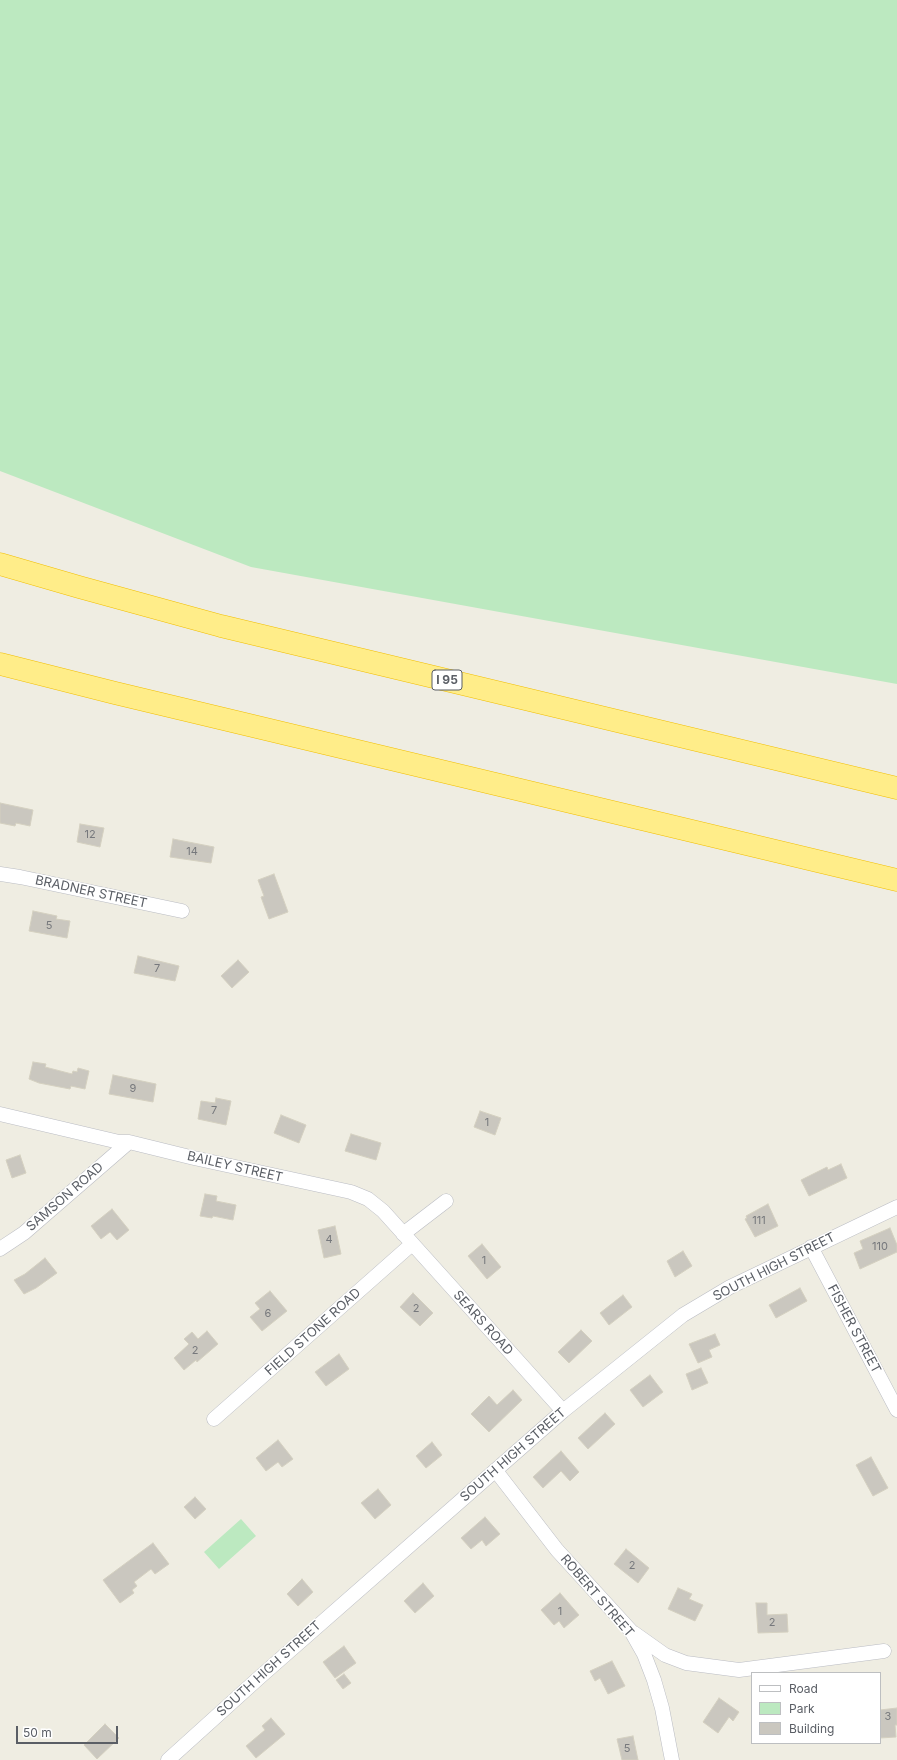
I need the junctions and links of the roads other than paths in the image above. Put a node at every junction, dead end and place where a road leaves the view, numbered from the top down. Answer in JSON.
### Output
{"nodes":[{"id":1,"x":0,"y":564,"type":"edge"},
{"id":2,"x":0,"y":664,"type":"edge"},
{"id":3,"x":897,"y":788,"type":"edge"},
{"id":4,"x":0,"y":874,"type":"edge"},
{"id":5,"x":897,"y":880,"type":"edge"},
{"id":6,"x":182,"y":911,"type":"dead end"},
{"id":7,"x":0,"y":1114,"type":"edge"},
{"id":8,"x":129,"y":1142,"type":"junction"},
{"id":9,"x":446,"y":1201,"type":"dead end"},
{"id":10,"x":897,"y":1207,"type":"edge"},
{"id":11,"x":408,"y":1239,"type":"junction"},
{"id":12,"x":811,"y":1248,"type":"junction"},
{"id":13,"x":0,"y":1249,"type":"edge"},
{"id":14,"x":897,"y":1410,"type":"edge"},
{"id":15,"x":563,"y":1411,"type":"junction"},
{"id":16,"x":214,"y":1419,"type":"dead end"},
{"id":17,"x":496,"y":1471,"type":"junction"},
{"id":18,"x":631,"y":1631,"type":"junction"},
{"id":19,"x":884,"y":1651,"type":"dead end"},
{"id":20,"x":168,"y":1760,"type":"edge"},
{"id":21,"x":672,"y":1760,"type":"edge"}],
"edges":[{"from":1,"to":3,"type":"highway","number":"I 95"},
{"from":2,"to":5,"type":"highway"},
{"from":4,"to":6,"type":"street","name":"BRADNER STREET"},
{"from":7,"to":8,"type":"street","name":"BAILEY STREET"},
{"from":8,"to":11,"type":"street","name":"BAILEY STREET"},
{"from":8,"to":13,"type":"street","name":"SAMSON ROAD"},
{"from":9,"to":11,"type":"street"},
{"from":10,"to":12,"type":"street","name":"SOUTH HIGH STREET"},
{"from":11,"to":15,"type":"street","name":"SEARS ROAD"},
{"from":11,"to":16,"type":"street","name":"FIELD STONE ROAD"},
{"from":12,"to":14,"type":"street","name":"FISHER STREET"},
{"from":12,"to":15,"type":"street","name":"SOUTH HIGH STREET"},
{"from":15,"to":17,"type":"street","name":"SOUTH HIGH STREET"},
{"from":17,"to":18,"type":"street","name":"ROBERT STREET"},
{"from":17,"to":20,"type":"street","name":"SOUTH HIGH STREET"},
{"from":18,"to":19,"type":"street"},
{"from":18,"to":21,"type":"street","name":"ROBERT STREET"}]}
